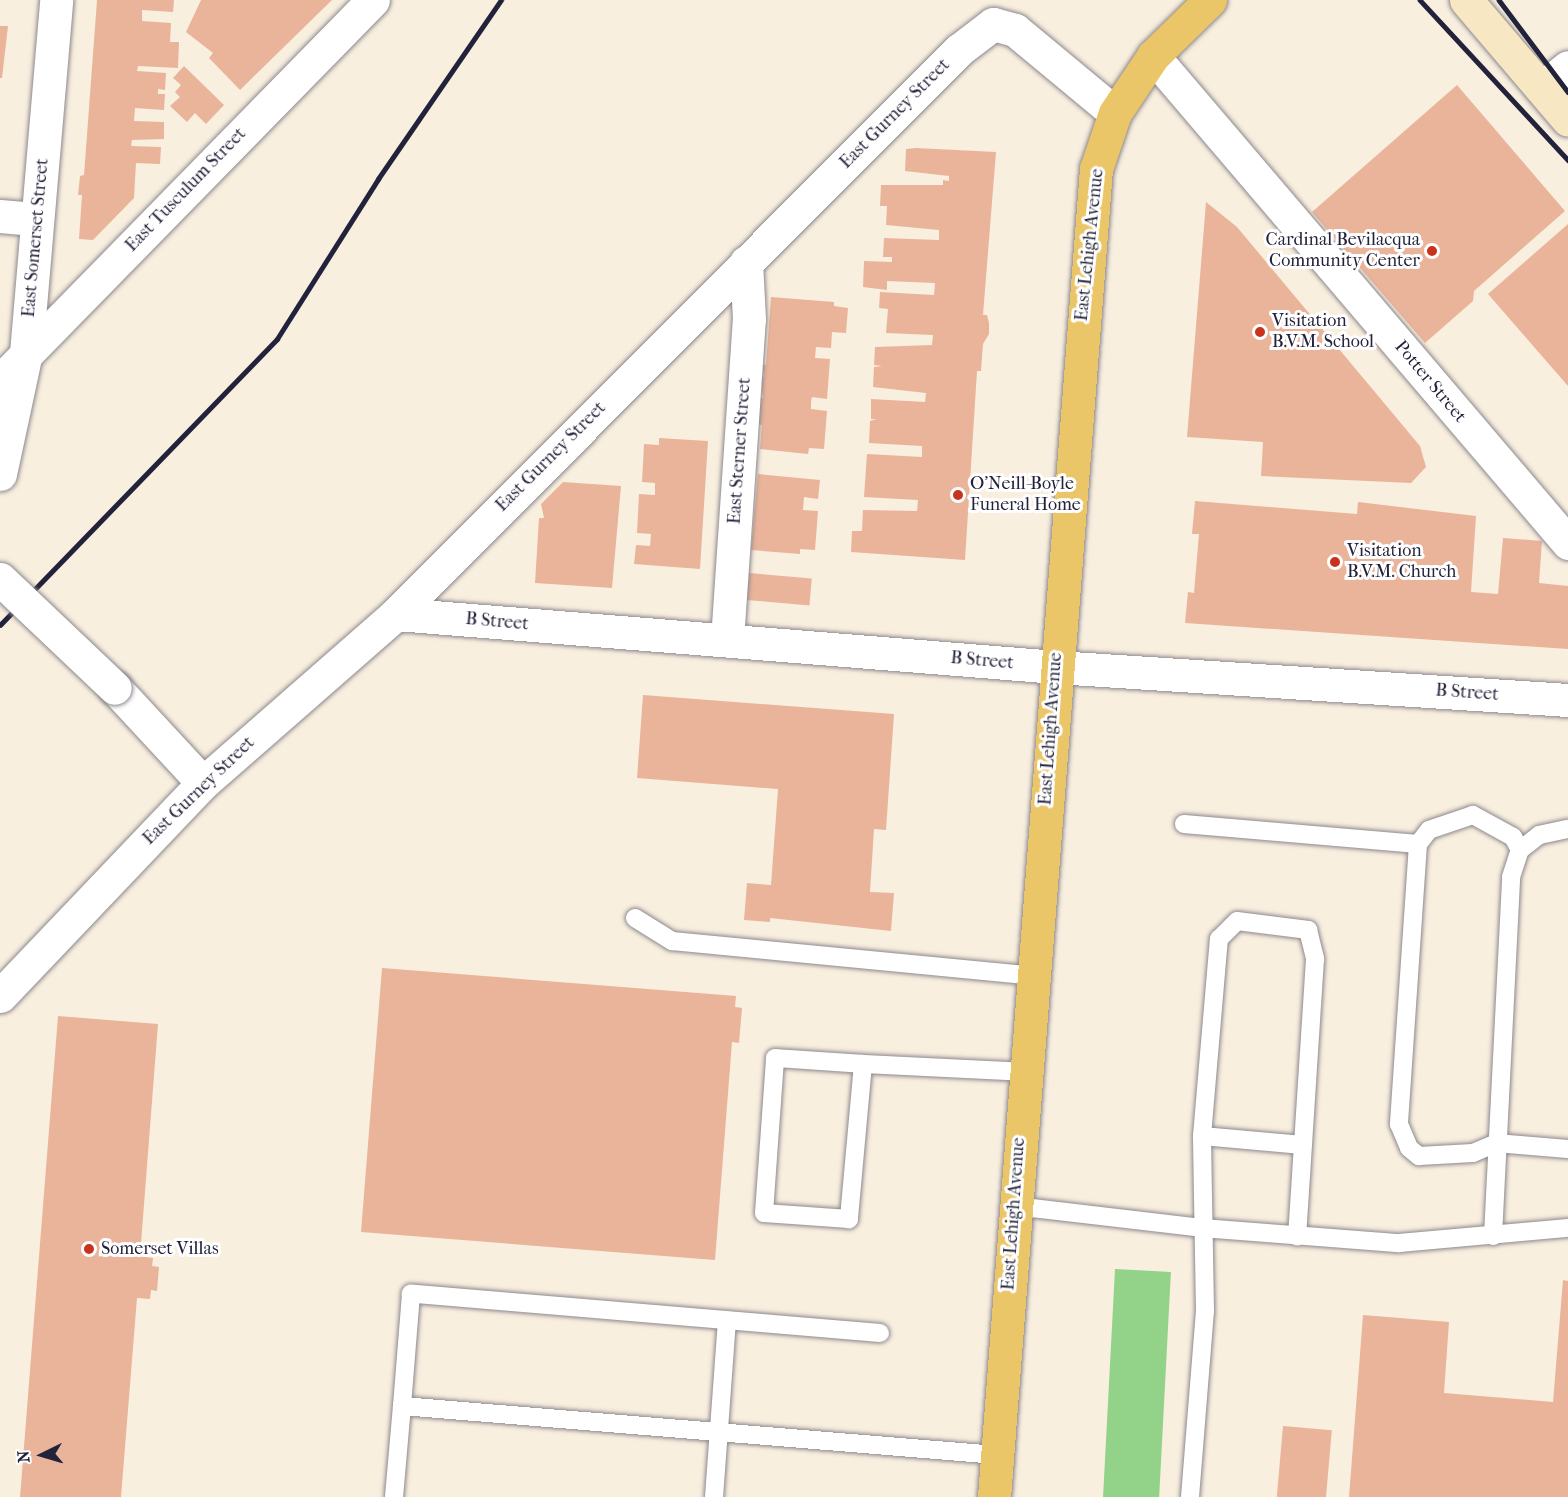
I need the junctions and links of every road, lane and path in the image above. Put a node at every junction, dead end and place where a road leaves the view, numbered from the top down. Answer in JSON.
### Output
{"nodes":[{"id":1,"x":56,"y":0,"type":"edge"},
{"id":2,"x":373,"y":0,"type":"edge"},
{"id":3,"x":1210,"y":0,"type":"edge"},
{"id":4,"x":1466,"y":0,"type":"edge"},
{"id":5,"x":1153,"y":56,"type":"junction"},
{"id":6,"x":1568,"y":67,"type":"edge"},
{"id":7,"x":1542,"y":88,"type":"junction"},
{"id":8,"x":1115,"y":113,"type":"junction"},
{"id":9,"x":1568,"y":120,"type":"edge"},
{"id":10,"x":0,"y":216,"type":"edge"},
{"id":11,"x":37,"y":219,"type":"junction"},
{"id":12,"x":746,"y":262,"type":"junction"},
{"id":13,"x":26,"y":353,"type":"junction"},
{"id":14,"x":0,"y":381,"type":"edge"},
{"id":15,"x":0,"y":474,"type":"edge"},
{"id":16,"x":1568,"y":543,"type":"edge"},
{"id":17,"x":0,"y":579,"type":"edge"},
{"id":18,"x":396,"y":614,"type":"junction"},
{"id":19,"x":728,"y":640,"type":"junction"},
{"id":20,"x":1056,"y":667,"type":"junction"},
{"id":21,"x":1568,"y":700,"type":"edge"},
{"id":22,"x":203,"y":783,"type":"junction"},
{"id":23,"x":1184,"y":824,"type":"dead end"},
{"id":24,"x":1568,"y":829,"type":"edge"},
{"id":25,"x":1418,"y":844,"type":"junction"},
{"id":26,"x":1520,"y":850,"type":"junction"},
{"id":27,"x":635,"y":918,"type":"dead end"},
{"id":28,"x":1033,"y":976,"type":"junction"},
{"id":29,"x":0,"y":996,"type":"edge"},
{"id":30,"x":863,"y":1064,"type":"junction"},
{"id":31,"x":1024,"y":1072,"type":"junction"},
{"id":32,"x":1202,"y":1136,"type":"junction"},
{"id":33,"x":1496,"y":1143,"type":"junction"},
{"id":34,"x":1303,"y":1145,"type":"junction"},
{"id":35,"x":1568,"y":1149,"type":"edge"},
{"id":36,"x":1015,"y":1206,"type":"junction"},
{"id":37,"x":1202,"y":1228,"type":"junction"},
{"id":38,"x":1568,"y":1228,"type":"edge"},
{"id":39,"x":1297,"y":1236,"type":"junction"},
{"id":40,"x":1494,"y":1236,"type":"junction"},
{"id":41,"x":727,"y":1320,"type":"junction"},
{"id":42,"x":880,"y":1333,"type":"dead end"},
{"id":43,"x":402,"y":1406,"type":"junction"},
{"id":44,"x":719,"y":1432,"type":"junction"},
{"id":45,"x":997,"y":1455,"type":"junction"},
{"id":46,"x":394,"y":1497,"type":"edge"},
{"id":47,"x":714,"y":1497,"type":"edge"},
{"id":48,"x":994,"y":1497,"type":"edge"},
{"id":49,"x":1190,"y":1497,"type":"edge"}],
"edges":[{"from":1,"to":11,"type":"street","name":"East Somerset Street"},
{"from":2,"to":13,"type":"street","name":"East Tusculum Street"},
{"from":3,"to":5,"type":"main road","name":"East Lehigh Avenue"},
{"from":4,"to":7,"type":"street"},
{"from":5,"to":8,"type":"main road","name":"East Lehigh Avenue"},
{"from":5,"to":16,"type":"street","name":"Potter Street"},
{"from":6,"to":7,"type":"street"},
{"from":7,"to":9,"type":"street"},
{"from":8,"to":12,"type":"street","name":"East Gurney Street"},
{"from":8,"to":20,"type":"main road","name":"East Lehigh Avenue"},
{"from":10,"to":11,"type":"street"},
{"from":11,"to":13,"type":"street","name":"East Somerset Street"},
{"from":12,"to":18,"type":"street","name":"East Gurney Street"},
{"from":12,"to":19,"type":"street","name":"East Sterner Street"},
{"from":13,"to":14,"type":"street","name":"East Tusculum Street"},
{"from":13,"to":15,"type":"street","name":"East Somerset Street"},
{"from":17,"to":22,"type":"street","bridge":true},
{"from":18,"to":19,"type":"street","name":"B Street"},
{"from":18,"to":22,"type":"street","name":"East Gurney Street"},
{"from":19,"to":20,"type":"street","name":"B Street"},
{"from":20,"to":21,"type":"street","name":"B Street"},
{"from":20,"to":28,"type":"main road","name":"East Lehigh Avenue"},
{"from":22,"to":29,"type":"street","name":"East Gurney Street"},
{"from":23,"to":25,"type":"lane"},
{"from":24,"to":26,"type":"lane"},
{"from":25,"to":26,"type":"lane"},
{"from":25,"to":33,"type":"lane"},
{"from":26,"to":33,"type":"lane"},
{"from":27,"to":28,"type":"lane"},
{"from":28,"to":31,"type":"main road","name":"East Lehigh Avenue"},
{"from":30,"to":30,"type":"lane"},
{"from":30,"to":31,"type":"lane"},
{"from":31,"to":36,"type":"main road","name":"East Lehigh Avenue"},
{"from":32,"to":34,"type":"lane"},
{"from":32,"to":34,"type":"lane"},
{"from":32,"to":37,"type":"lane"},
{"from":33,"to":35,"type":"lane"},
{"from":33,"to":40,"type":"lane"},
{"from":34,"to":39,"type":"lane"},
{"from":36,"to":37,"type":"lane"},
{"from":36,"to":45,"type":"main road","name":"East Lehigh Avenue"},
{"from":37,"to":39,"type":"lane"},
{"from":37,"to":49,"type":"lane"},
{"from":38,"to":40,"type":"lane"},
{"from":39,"to":40,"type":"lane"},
{"from":41,"to":42,"type":"lane"},
{"from":41,"to":43,"type":"lane"},
{"from":41,"to":44,"type":"lane"},
{"from":43,"to":44,"type":"lane"},
{"from":43,"to":46,"type":"lane"},
{"from":44,"to":45,"type":"lane"},
{"from":44,"to":47,"type":"lane"},
{"from":45,"to":48,"type":"main road","name":"East Lehigh Avenue"}]}
